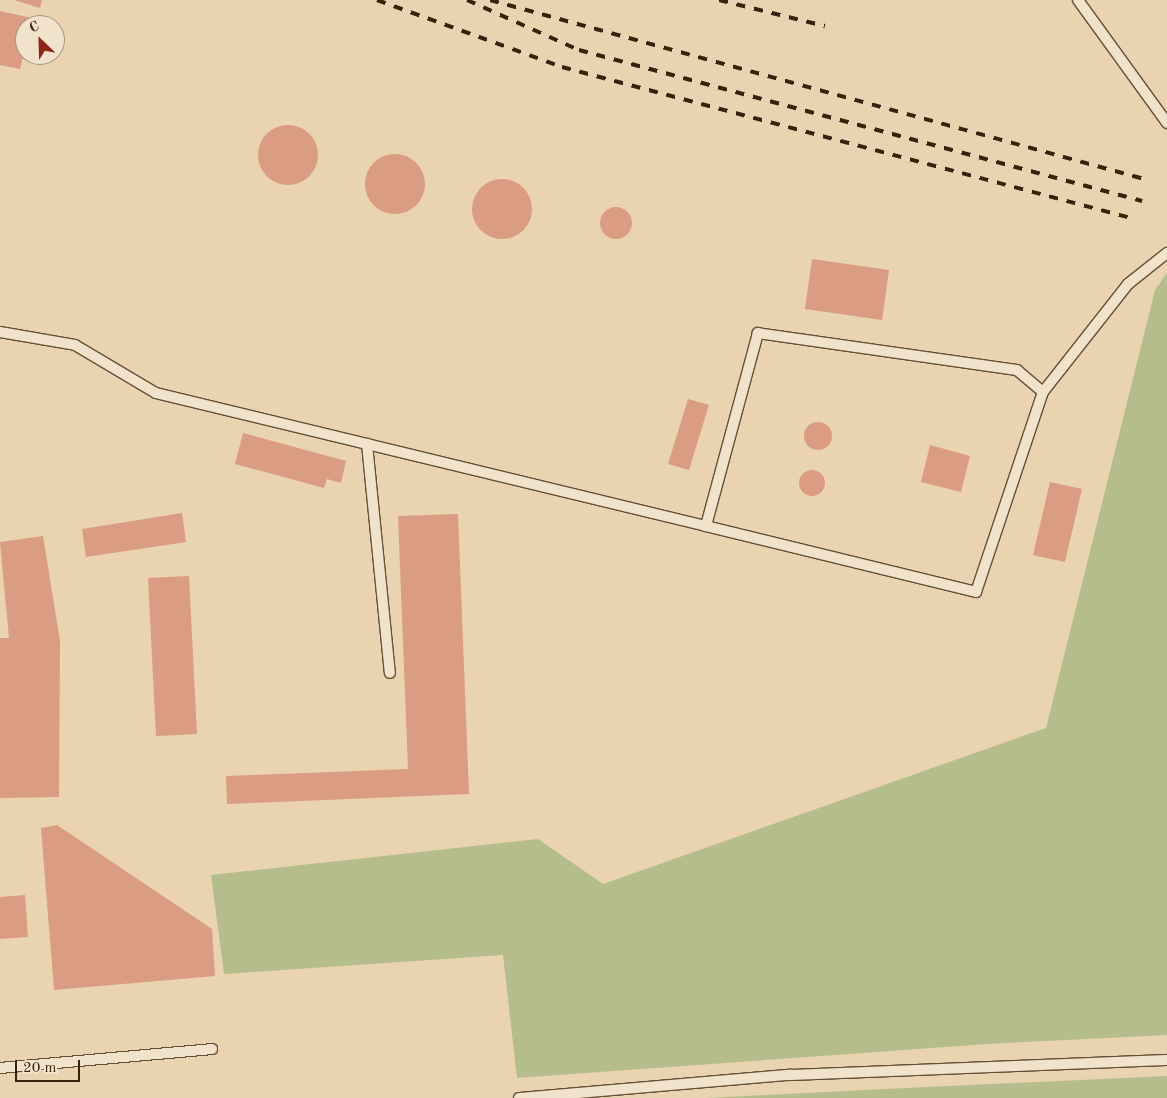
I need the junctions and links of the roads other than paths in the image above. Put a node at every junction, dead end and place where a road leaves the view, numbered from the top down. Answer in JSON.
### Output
{"nodes":[{"id":1,"x":1078,"y":0,"type":"edge"},
{"id":2,"x":1167,"y":123,"type":"edge"},
{"id":3,"x":1167,"y":254,"type":"edge"},
{"id":4,"x":0,"y":332,"type":"edge"},
{"id":5,"x":1043,"y":392,"type":"junction"},
{"id":6,"x":367,"y":444,"type":"junction"},
{"id":7,"x":706,"y":526,"type":"junction"},
{"id":8,"x":390,"y":673,"type":"dead end"},
{"id":9,"x":212,"y":1049,"type":"dead end"},
{"id":10,"x":1167,"y":1060,"type":"edge"},
{"id":11,"x":0,"y":1068,"type":"edge"},
{"id":12,"x":519,"y":1098,"type":"edge"}],
"edges":[{"from":1,"to":2,"type":"lane"},
{"from":3,"to":5,"type":"lane"},
{"from":4,"to":6,"type":"lane"},
{"from":5,"to":7,"type":"lane"},
{"from":5,"to":7,"type":"lane"},
{"from":6,"to":7,"type":"lane"},
{"from":6,"to":8,"type":"lane"},
{"from":9,"to":11,"type":"lane"},
{"from":10,"to":12,"type":"lane"}]}
